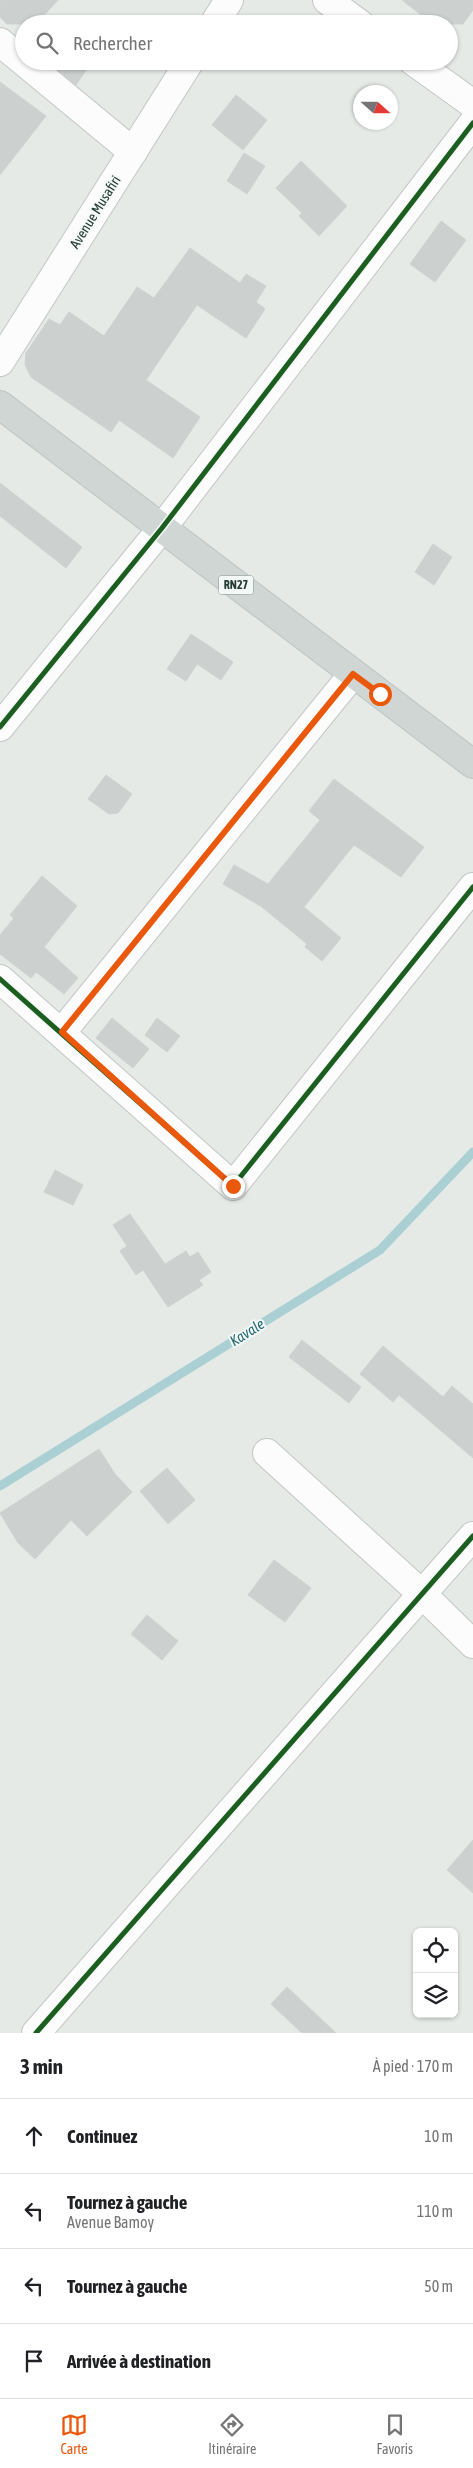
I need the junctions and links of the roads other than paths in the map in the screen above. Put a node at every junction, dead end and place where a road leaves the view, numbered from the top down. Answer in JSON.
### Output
{"nodes":[{"id":1,"x":229,"y":0,"type":"edge"},
{"id":2,"x":327,"y":0,"type":"edge"},
{"id":3,"x":220,"y":15,"type":"edge"},
{"id":4,"x":348,"y":15,"type":"edge"},
{"id":5,"x":0,"y":42,"type":"edge"},
{"id":6,"x":15,"y":54,"type":"edge"},
{"id":7,"x":34,"y":70,"type":"edge"},
{"id":8,"x":184,"y":70,"type":"edge"},
{"id":9,"x":426,"y":70,"type":"edge"},
{"id":10,"x":473,"y":104,"type":"edge"},
{"id":11,"x":473,"y":123,"type":"edge"},
{"id":12,"x":133,"y":152,"type":"junction"},
{"id":13,"x":0,"y":362,"type":"edge"},
{"id":14,"x":0,"y":405,"type":"edge"},
{"id":15,"x":162,"y":528,"type":"junction"},
{"id":16,"x":353,"y":674,"type":"junction"},
{"id":17,"x":0,"y":727,"type":"edge"},
{"id":18,"x":473,"y":764,"type":"edge"},
{"id":19,"x":473,"y":887,"type":"edge"},
{"id":20,"x":0,"y":979,"type":"edge"},
{"id":21,"x":62,"y":1032,"type":"junction"},
{"id":22,"x":267,"y":1453,"type":"dead end"},
{"id":23,"x":473,"y":1536,"type":"edge"},
{"id":24,"x":422,"y":1594,"type":"junction"},
{"id":25,"x":473,"y":1644,"type":"edge"},
{"id":26,"x":36,"y":2033,"type":"edge"}],
"edges":[{"from":1,"to":3,"type":"street"},
{"from":2,"to":4,"type":"street"},
{"from":5,"to":6,"type":"street"},
{"from":7,"to":12,"type":"street"},
{"from":8,"to":12,"type":"street","name":"Avenue Musafiri"},
{"from":9,"to":10,"type":"street"},
{"from":11,"to":15,"type":"street"},
{"from":12,"to":13,"type":"street","name":"Avenue Musafiri"},
{"from":14,"to":15,"type":"main road","number":"RN27"},
{"from":15,"to":16,"type":"main road","number":"RN27"},
{"from":15,"to":17,"type":"street"},
{"from":16,"to":18,"type":"main road","number":"RN27"},
{"from":16,"to":21,"type":"street"},
{"from":19,"to":21,"type":"street"},
{"from":20,"to":21,"type":"street"},
{"from":22,"to":24,"type":"street"},
{"from":23,"to":24,"type":"street"},
{"from":24,"to":25,"type":"street"},
{"from":24,"to":26,"type":"street"}]}
